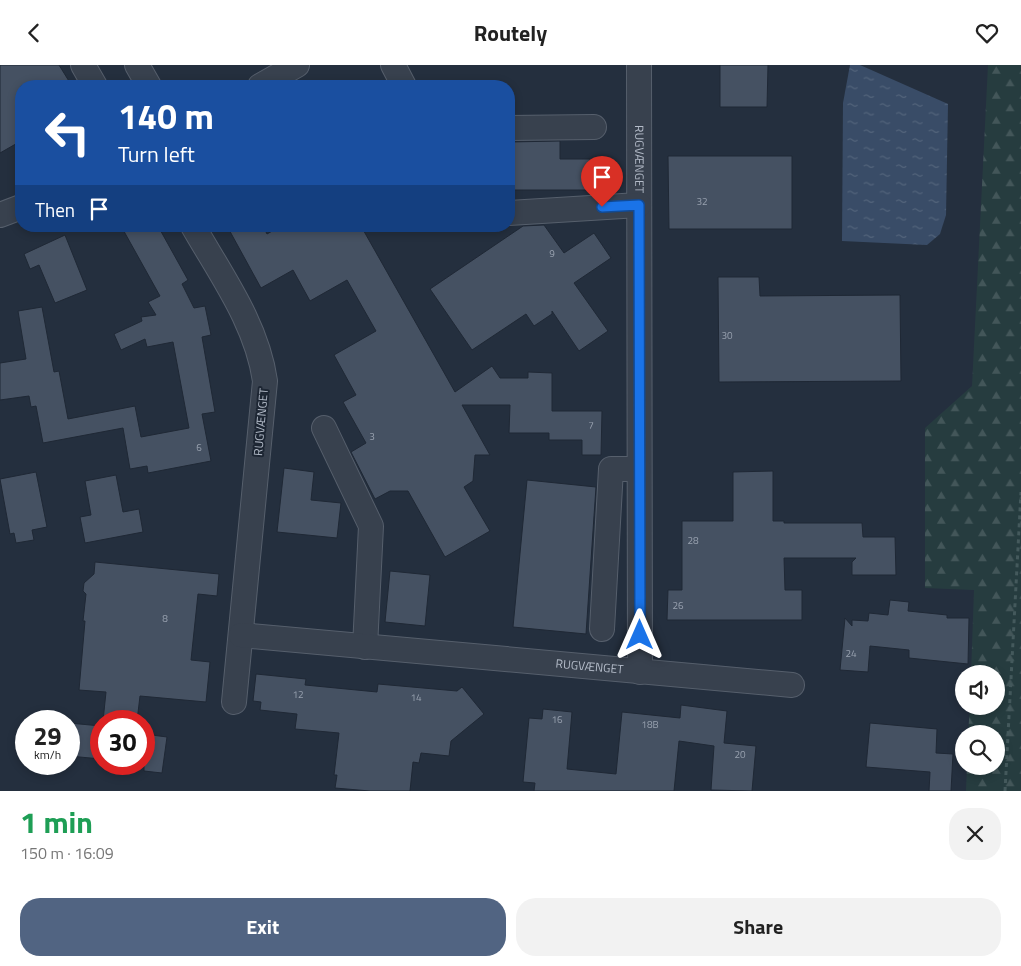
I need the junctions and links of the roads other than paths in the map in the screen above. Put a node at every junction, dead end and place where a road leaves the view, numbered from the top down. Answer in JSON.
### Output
{"nodes":[{"id":1,"x":83,"y":65,"type":"edge"},
{"id":2,"x":137,"y":65,"type":"edge"},
{"id":3,"x":297,"y":65,"type":"edge"},
{"id":4,"x":393,"y":65,"type":"edge"},
{"id":5,"x":638,"y":65,"type":"edge"},
{"id":6,"x":92,"y":80,"type":"edge"},
{"id":7,"x":146,"y":80,"type":"edge"},
{"id":8,"x":271,"y":80,"type":"edge"},
{"id":9,"x":401,"y":80,"type":"edge"},
{"id":10,"x":594,"y":127,"type":"dead end"},
{"id":11,"x":515,"y":129,"type":"edge"},
{"id":12,"x":639,"y":205,"type":"junction"},
{"id":13,"x":15,"y":209,"type":"edge"},
{"id":14,"x":515,"y":213,"type":"edge"},
{"id":15,"x":0,"y":215,"type":"edge"},
{"id":16,"x":196,"y":232,"type":"edge"},
{"id":17,"x":324,"y":428,"type":"dead end"},
{"id":18,"x":639,"y":469,"type":"junction"},
{"id":19,"x":602,"y":629,"type":"dead end"},
{"id":20,"x":241,"y":635,"type":"junction"},
{"id":21,"x":365,"y":647,"type":"junction"},
{"id":22,"x":640,"y":672,"type":"junction"},
{"id":23,"x":792,"y":685,"type":"dead end"},
{"id":24,"x":234,"y":702,"type":"dead end"}],
"edges":[{"from":1,"to":6,"type":"street"},
{"from":2,"to":7,"type":"street"},
{"from":3,"to":8,"type":"street"},
{"from":4,"to":9,"type":"street"},
{"from":5,"to":12,"type":"street","name":"RUGVÆNGET"},
{"from":10,"to":11,"type":"street"},
{"from":12,"to":14,"type":"street"},
{"from":12,"to":18,"type":"street","name":"RUGVÆNGET"},
{"from":13,"to":15,"type":"street"},
{"from":16,"to":20,"type":"street","name":"RUGVÆNGET"},
{"from":17,"to":21,"type":"street"},
{"from":18,"to":19,"type":"street"},
{"from":18,"to":22,"type":"street","name":"RUGVÆNGET"},
{"from":20,"to":21,"type":"street","name":"RUGVÆNGET"},
{"from":20,"to":24,"type":"street","name":"RUGVÆNGET"},
{"from":21,"to":22,"type":"street","name":"RUGVÆNGET"},
{"from":22,"to":23,"type":"street","name":"RUGVÆNGET"}]}
